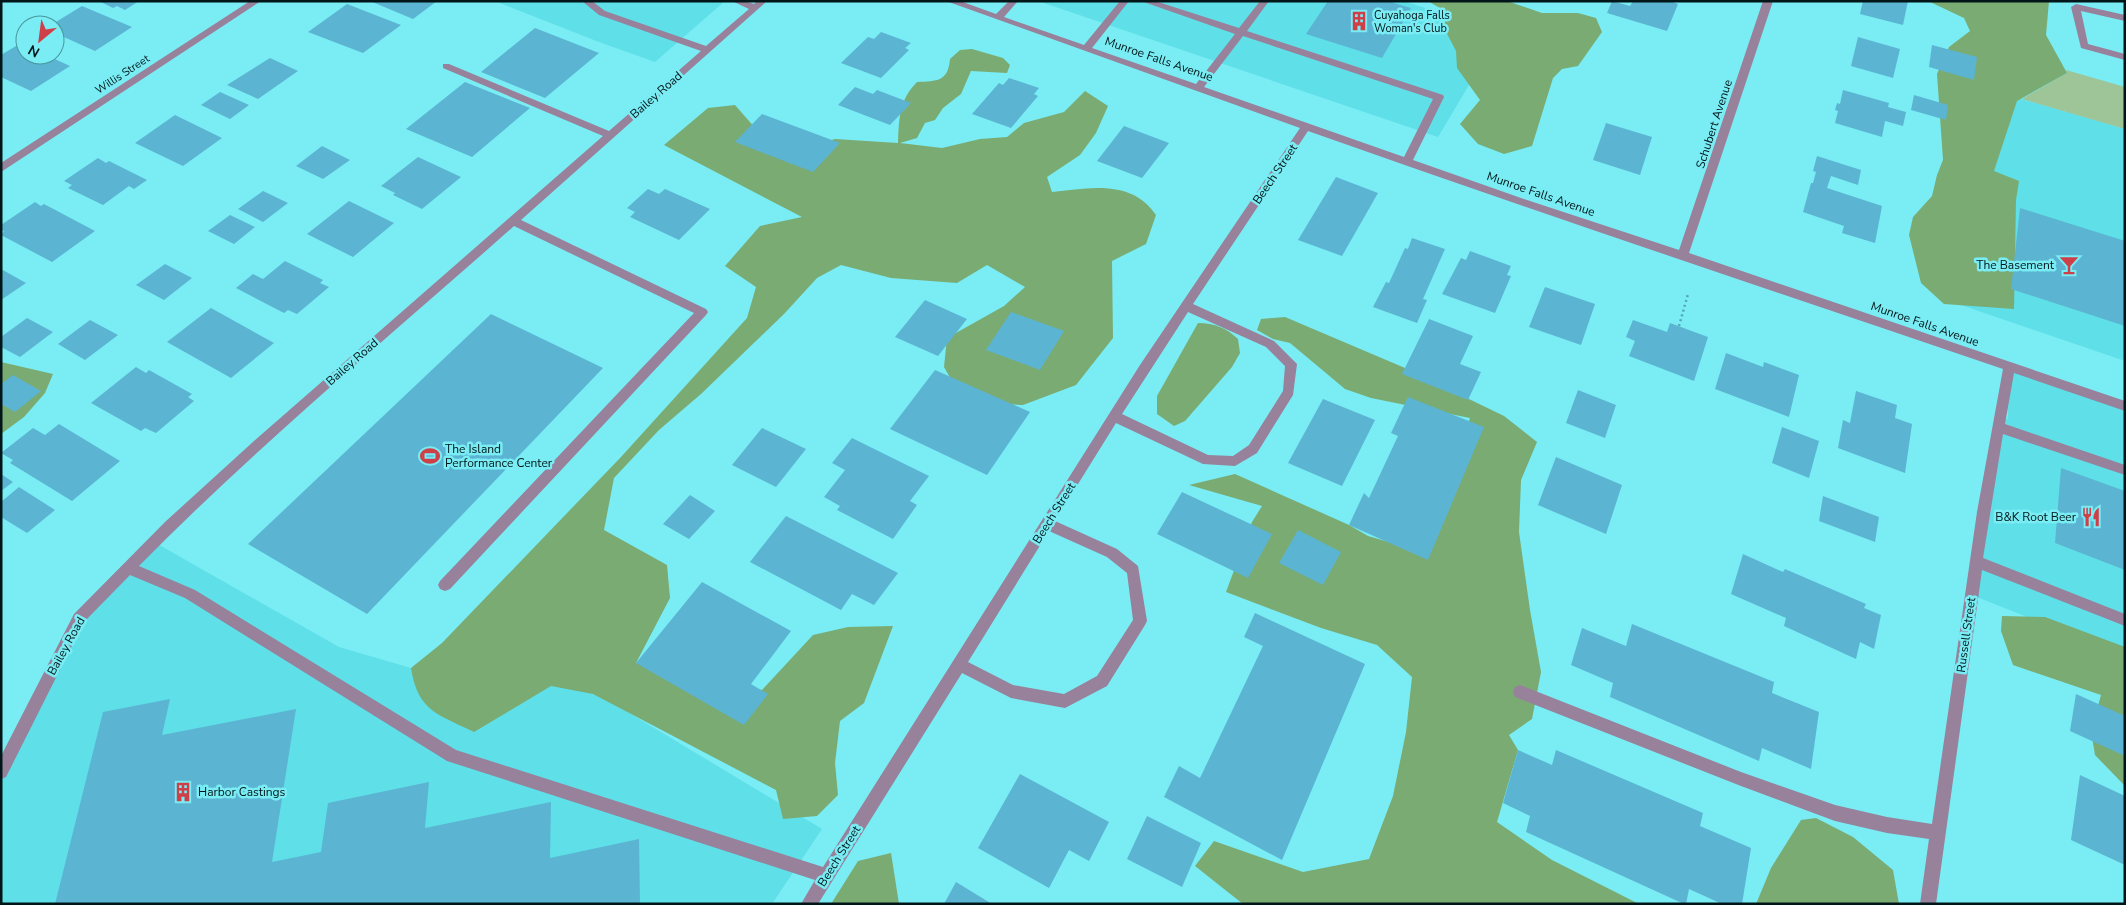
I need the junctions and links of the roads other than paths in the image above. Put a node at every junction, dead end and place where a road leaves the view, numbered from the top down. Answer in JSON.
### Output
{"nodes":[{"id":1,"x":257,"y":1,"type":"edge"},
{"id":2,"x":586,"y":1,"type":"edge"},
{"id":3,"x":736,"y":1,"type":"edge"},
{"id":4,"x":950,"y":1,"type":"edge"},
{"id":5,"x":1014,"y":1,"type":"edge"},
{"id":6,"x":1125,"y":1,"type":"edge"},
{"id":7,"x":1146,"y":1,"type":"edge"},
{"id":8,"x":1265,"y":1,"type":"edge"},
{"id":9,"x":1768,"y":1,"type":"edge"},
{"id":10,"x":759,"y":5,"type":"edge"},
{"id":11,"x":998,"y":18,"type":"junction"},
{"id":12,"x":2125,"y":18,"type":"edge"},
{"id":13,"x":1241,"y":32,"type":"junction"},
{"id":14,"x":1086,"y":48,"type":"junction"},
{"id":15,"x":708,"y":50,"type":"junction"},
{"id":16,"x":2125,"y":57,"type":"edge"},
{"id":17,"x":446,"y":66,"type":"dead end"},
{"id":18,"x":1199,"y":87,"type":"junction"},
{"id":19,"x":1306,"y":127,"type":"junction"},
{"id":20,"x":610,"y":135,"type":"junction"},
{"id":21,"x":1406,"y":162,"type":"junction"},
{"id":22,"x":1,"y":168,"type":"edge"},
{"id":23,"x":513,"y":221,"type":"junction"},
{"id":24,"x":1684,"y":255,"type":"junction"},
{"id":25,"x":1186,"y":306,"type":"junction"},
{"id":26,"x":2009,"y":367,"type":"junction"},
{"id":27,"x":2125,"y":406,"type":"edge"},
{"id":28,"x":1114,"y":416,"type":"junction"},
{"id":29,"x":1998,"y":427,"type":"junction"},
{"id":30,"x":2125,"y":470,"type":"edge"},
{"id":31,"x":1048,"y":524,"type":"junction"},
{"id":32,"x":1977,"y":562,"type":"junction"},
{"id":33,"x":128,"y":568,"type":"junction"},
{"id":34,"x":445,"y":585,"type":"dead end"},
{"id":35,"x":2125,"y":620,"type":"edge"},
{"id":36,"x":959,"y":664,"type":"junction"},
{"id":37,"x":1520,"y":692,"type":"dead end"},
{"id":38,"x":1,"y":772,"type":"edge"},
{"id":39,"x":1938,"y":833,"type":"junction"},
{"id":40,"x":826,"y":876,"type":"junction"},
{"id":41,"x":809,"y":904,"type":"edge"},
{"id":42,"x":1928,"y":904,"type":"edge"}],
"edges":[{"from":1,"to":22,"type":"street","name":"Willis Street"},
{"from":2,"to":15,"type":"street"},
{"from":3,"to":10,"type":"street"},
{"from":4,"to":11,"type":"street","name":"Munroe Falls Avenue"},
{"from":5,"to":11,"type":"street"},
{"from":6,"to":14,"type":"street"},
{"from":7,"to":13,"type":"street"},
{"from":8,"to":13,"type":"street"},
{"from":9,"to":24,"type":"street","name":"Schubert Avenue"},
{"from":10,"to":15,"type":"street","name":"Bailey Road"},
{"from":11,"to":14,"type":"street","name":"Munroe Falls Avenue"},
{"from":12,"to":16,"type":"street"},
{"from":13,"to":18,"type":"street"},
{"from":13,"to":21,"type":"street"},
{"from":14,"to":18,"type":"street","name":"Munroe Falls Avenue"},
{"from":15,"to":20,"type":"street","name":"Bailey Road"},
{"from":17,"to":20,"type":"street"},
{"from":18,"to":19,"type":"street","name":"Munroe Falls Avenue"},
{"from":19,"to":21,"type":"street","name":"Munroe Falls Avenue"},
{"from":19,"to":25,"type":"street","name":"Beech Street"},
{"from":20,"to":23,"type":"street","name":"Bailey Road"},
{"from":21,"to":24,"type":"street","name":"Munroe Falls Avenue"},
{"from":23,"to":33,"type":"street","name":"Bailey Road"},
{"from":23,"to":34,"type":"street"},
{"from":24,"to":26,"type":"street","name":"Munroe Falls Avenue"},
{"from":25,"to":28,"type":"street","name":"Beech Street"},
{"from":25,"to":28,"type":"street"},
{"from":26,"to":27,"type":"street","name":"Munroe Falls Avenue"},
{"from":26,"to":29,"type":"street","name":"Russell Street"},
{"from":28,"to":31,"type":"street","name":"Beech Street"},
{"from":29,"to":30,"type":"street"},
{"from":29,"to":32,"type":"street","name":"Russell Street"},
{"from":31,"to":36,"type":"street","name":"Beech Street"},
{"from":31,"to":36,"type":"street"},
{"from":32,"to":35,"type":"street"},
{"from":32,"to":39,"type":"street","name":"Russell Street"},
{"from":33,"to":38,"type":"street","name":"Bailey Road"},
{"from":33,"to":40,"type":"street"},
{"from":36,"to":40,"type":"street","name":"Beech Street"},
{"from":37,"to":39,"type":"street"},
{"from":39,"to":42,"type":"street","name":"Russell Street"},
{"from":40,"to":41,"type":"street","name":"Beech Street"}]}
